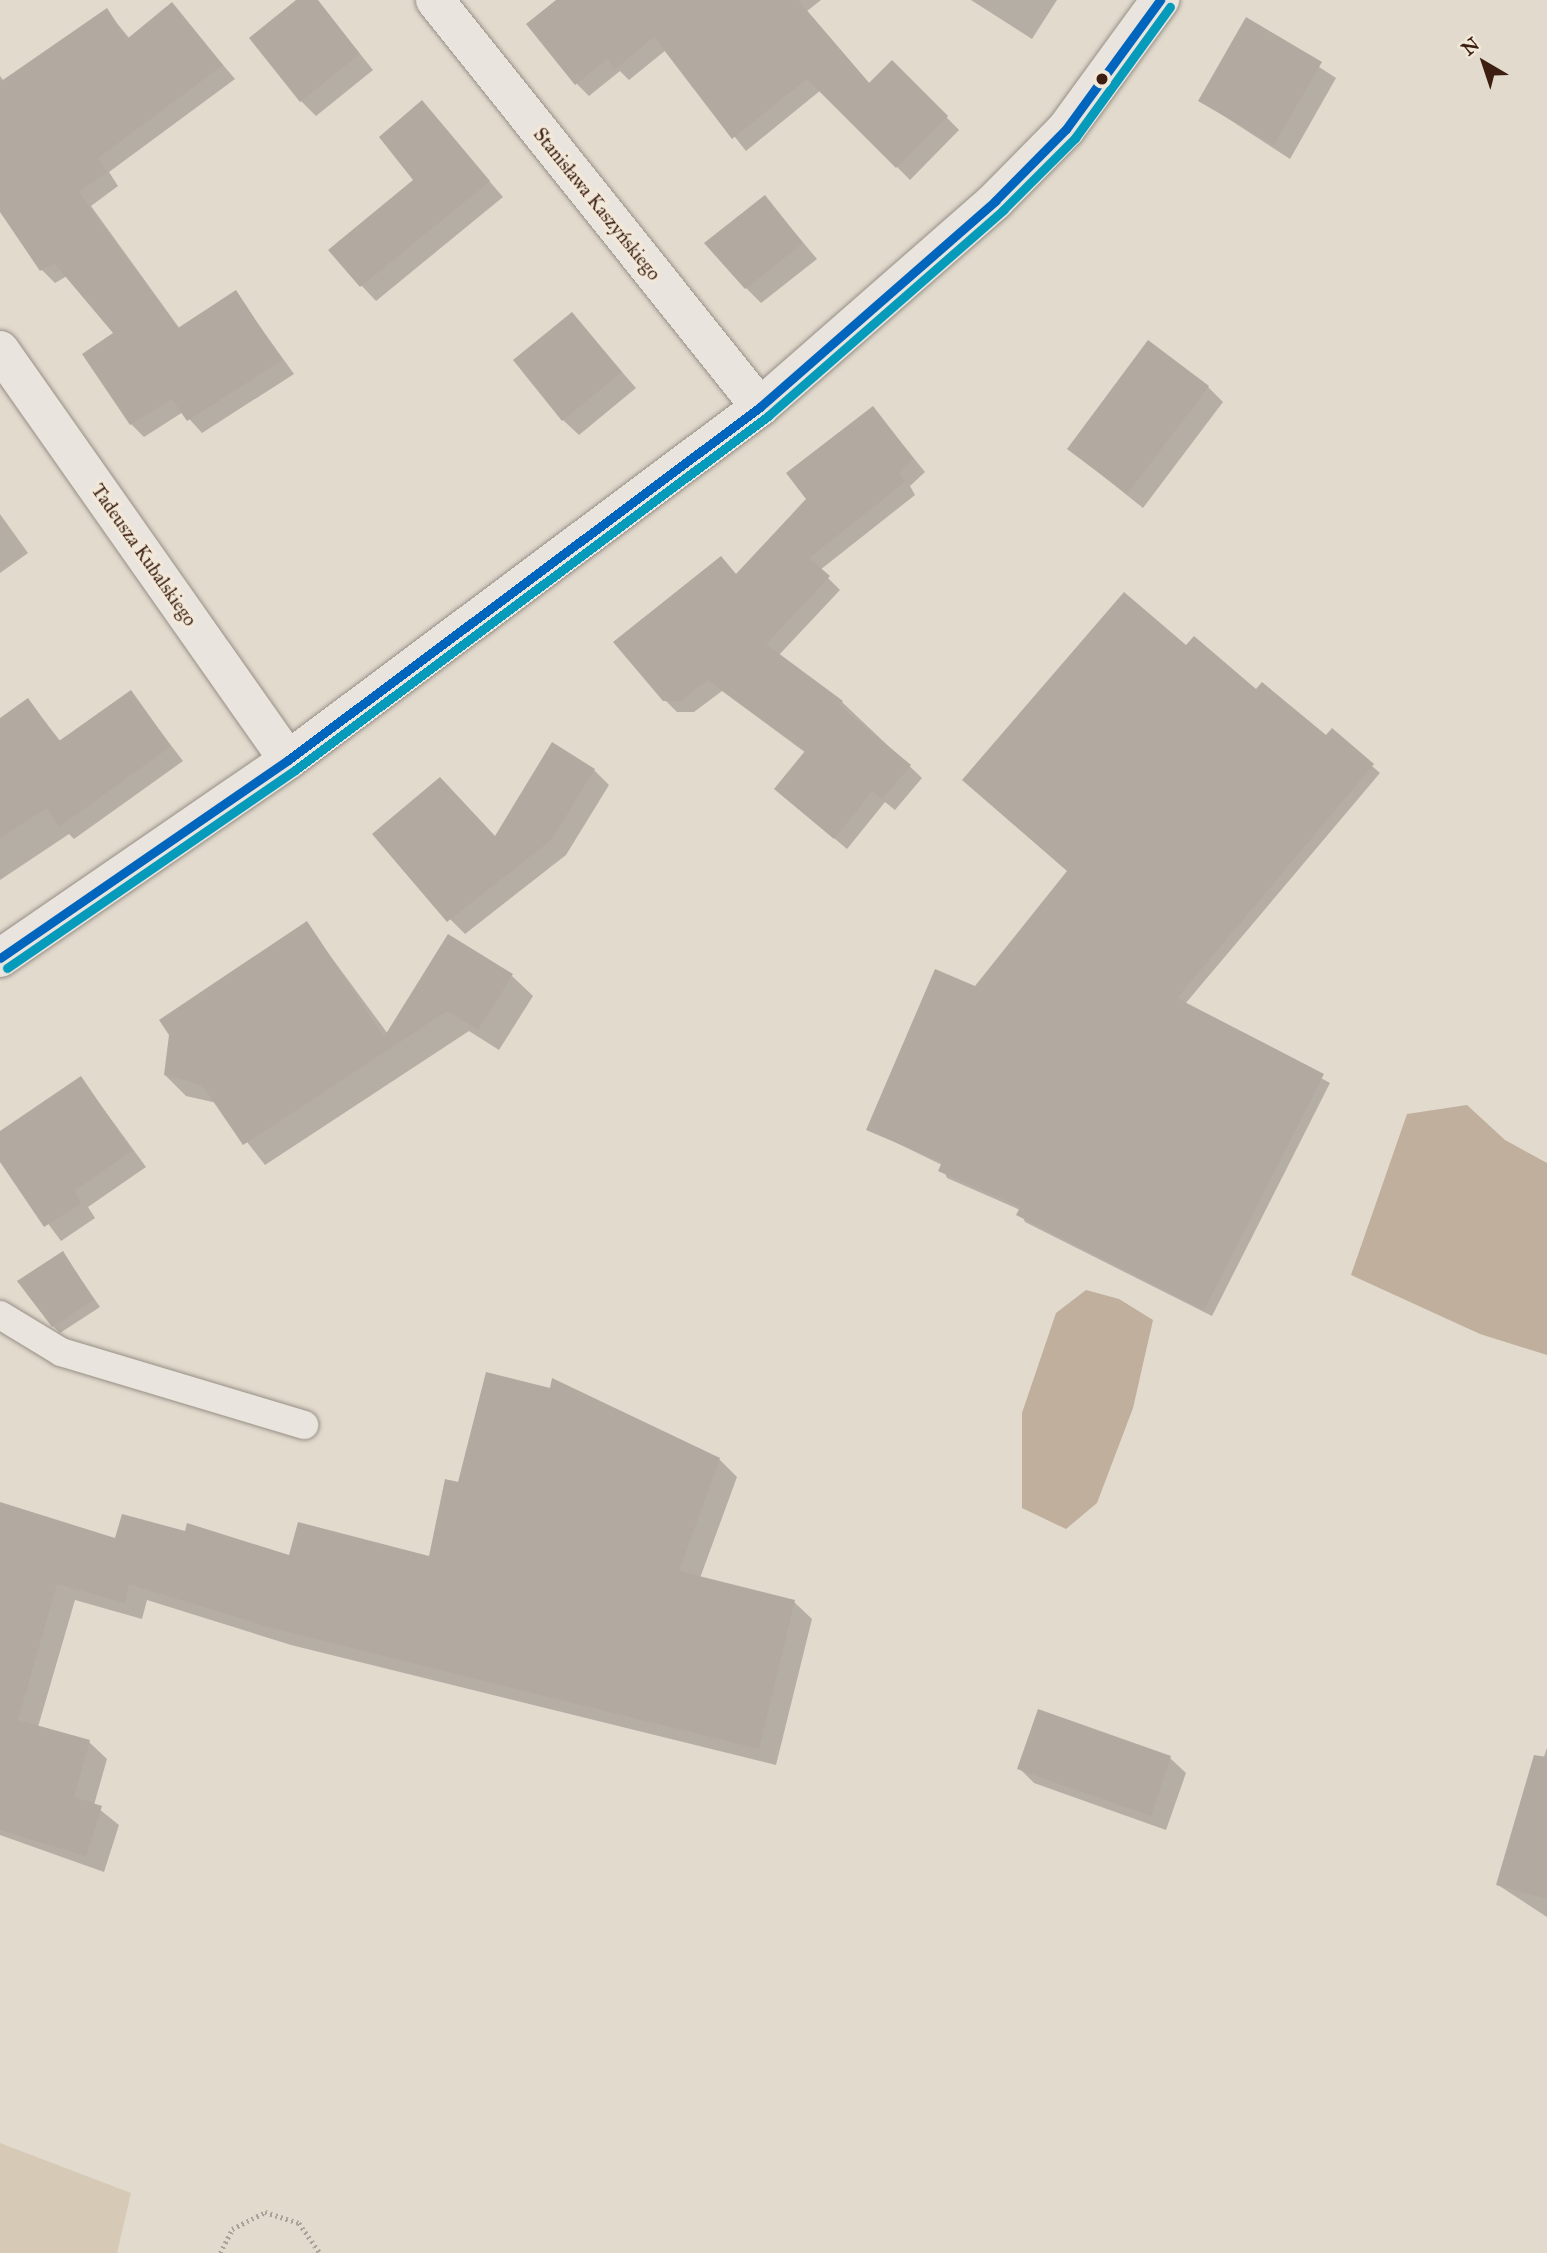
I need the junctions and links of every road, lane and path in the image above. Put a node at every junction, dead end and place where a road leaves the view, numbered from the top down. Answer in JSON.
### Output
{"nodes":[{"id":1,"x":435,"y":0,"type":"edge"},
{"id":2,"x":1160,"y":0,"type":"edge"},
{"id":3,"x":0,"y":350,"type":"edge"},
{"id":4,"x":760,"y":407,"type":"junction"},
{"id":5,"x":288,"y":760,"type":"junction"},
{"id":6,"x":0,"y":958,"type":"edge"},
{"id":7,"x":0,"y":1315,"type":"edge"},
{"id":8,"x":304,"y":1425,"type":"dead end"},
{"id":9,"x":220,"y":2253,"type":"edge"},
{"id":10,"x":320,"y":2253,"type":"edge"}],
"edges":[{"from":1,"to":4,"type":"street","name":"Stanisława Kaszyńskiego"},
{"from":2,"to":4,"type":"street"},
{"from":3,"to":5,"type":"street","name":"Tadeusza Kubalskiego"},
{"from":4,"to":5,"type":"street"},
{"from":5,"to":6,"type":"street"},
{"from":7,"to":8,"type":"lane"},
{"from":9,"to":10,"type":"path"}]}
